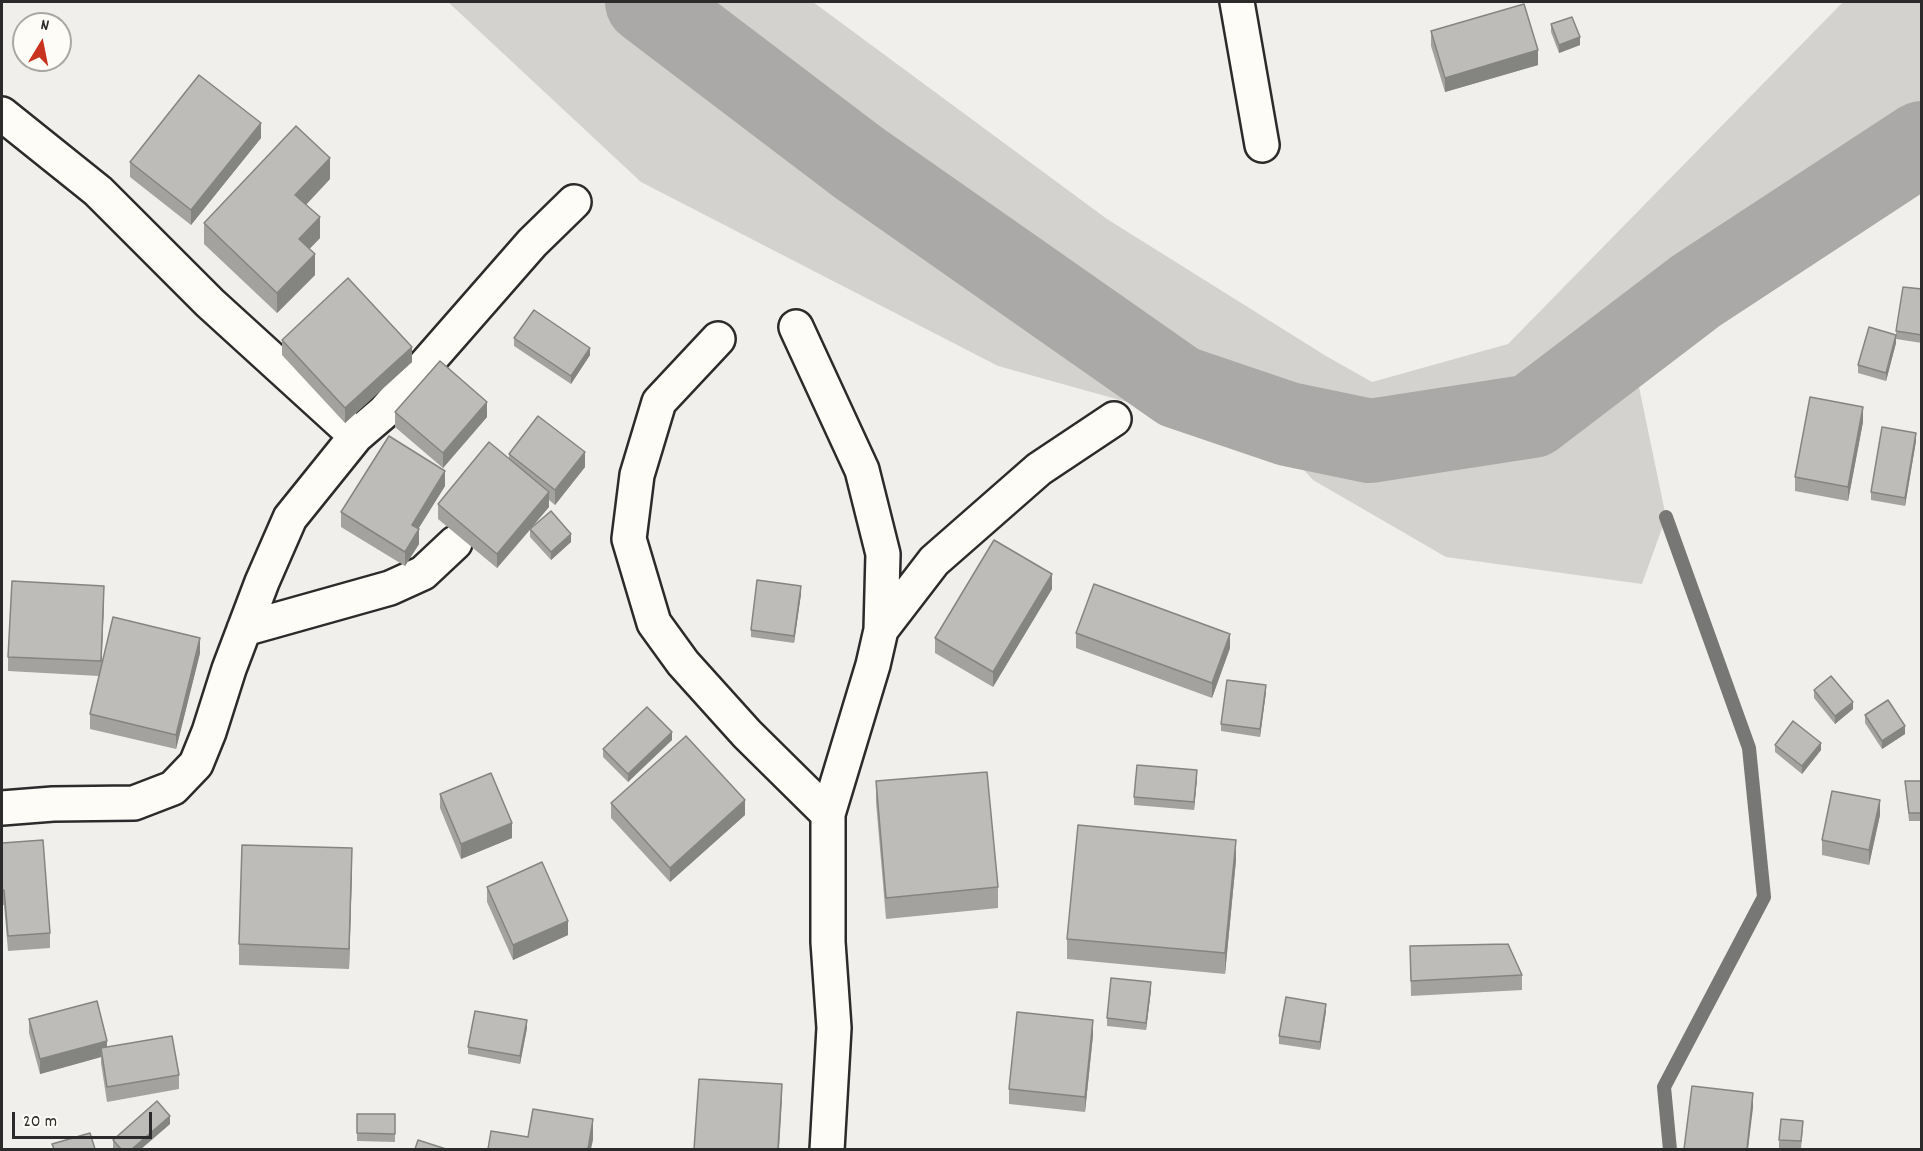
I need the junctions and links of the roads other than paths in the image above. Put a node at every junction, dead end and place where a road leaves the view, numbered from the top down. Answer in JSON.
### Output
{"nodes":[{"id":1,"x":1237,"y":2,"type":"edge"},
{"id":2,"x":2,"y":114,"type":"edge"},
{"id":3,"x":1262,"y":145,"type":"dead end"},
{"id":4,"x":574,"y":202,"type":"dead end"},
{"id":5,"x":796,"y":327,"type":"dead end"},
{"id":6,"x":718,"y":339,"type":"dead end"},
{"id":7,"x":1114,"y":419,"type":"dead end"},
{"id":8,"x":356,"y":436,"type":"junction"},
{"id":9,"x":455,"y":543,"type":"edge"},
{"id":10,"x":244,"y":629,"type":"junction"},
{"id":11,"x":881,"y":630,"type":"junction"},
{"id":12,"x":2,"y":808,"type":"edge"},
{"id":13,"x":828,"y":814,"type":"junction"},
{"id":14,"x":827,"y":1149,"type":"edge"}],
"edges":[{"from":1,"to":3,"type":"street"},
{"from":2,"to":8,"type":"street"},
{"from":4,"to":8,"type":"street"},
{"from":5,"to":11,"type":"street"},
{"from":6,"to":13,"type":"street"},
{"from":7,"to":11,"type":"street"},
{"from":8,"to":10,"type":"street"},
{"from":9,"to":10,"type":"street"},
{"from":10,"to":12,"type":"street"},
{"from":11,"to":13,"type":"street"},
{"from":13,"to":14,"type":"street"}]}
